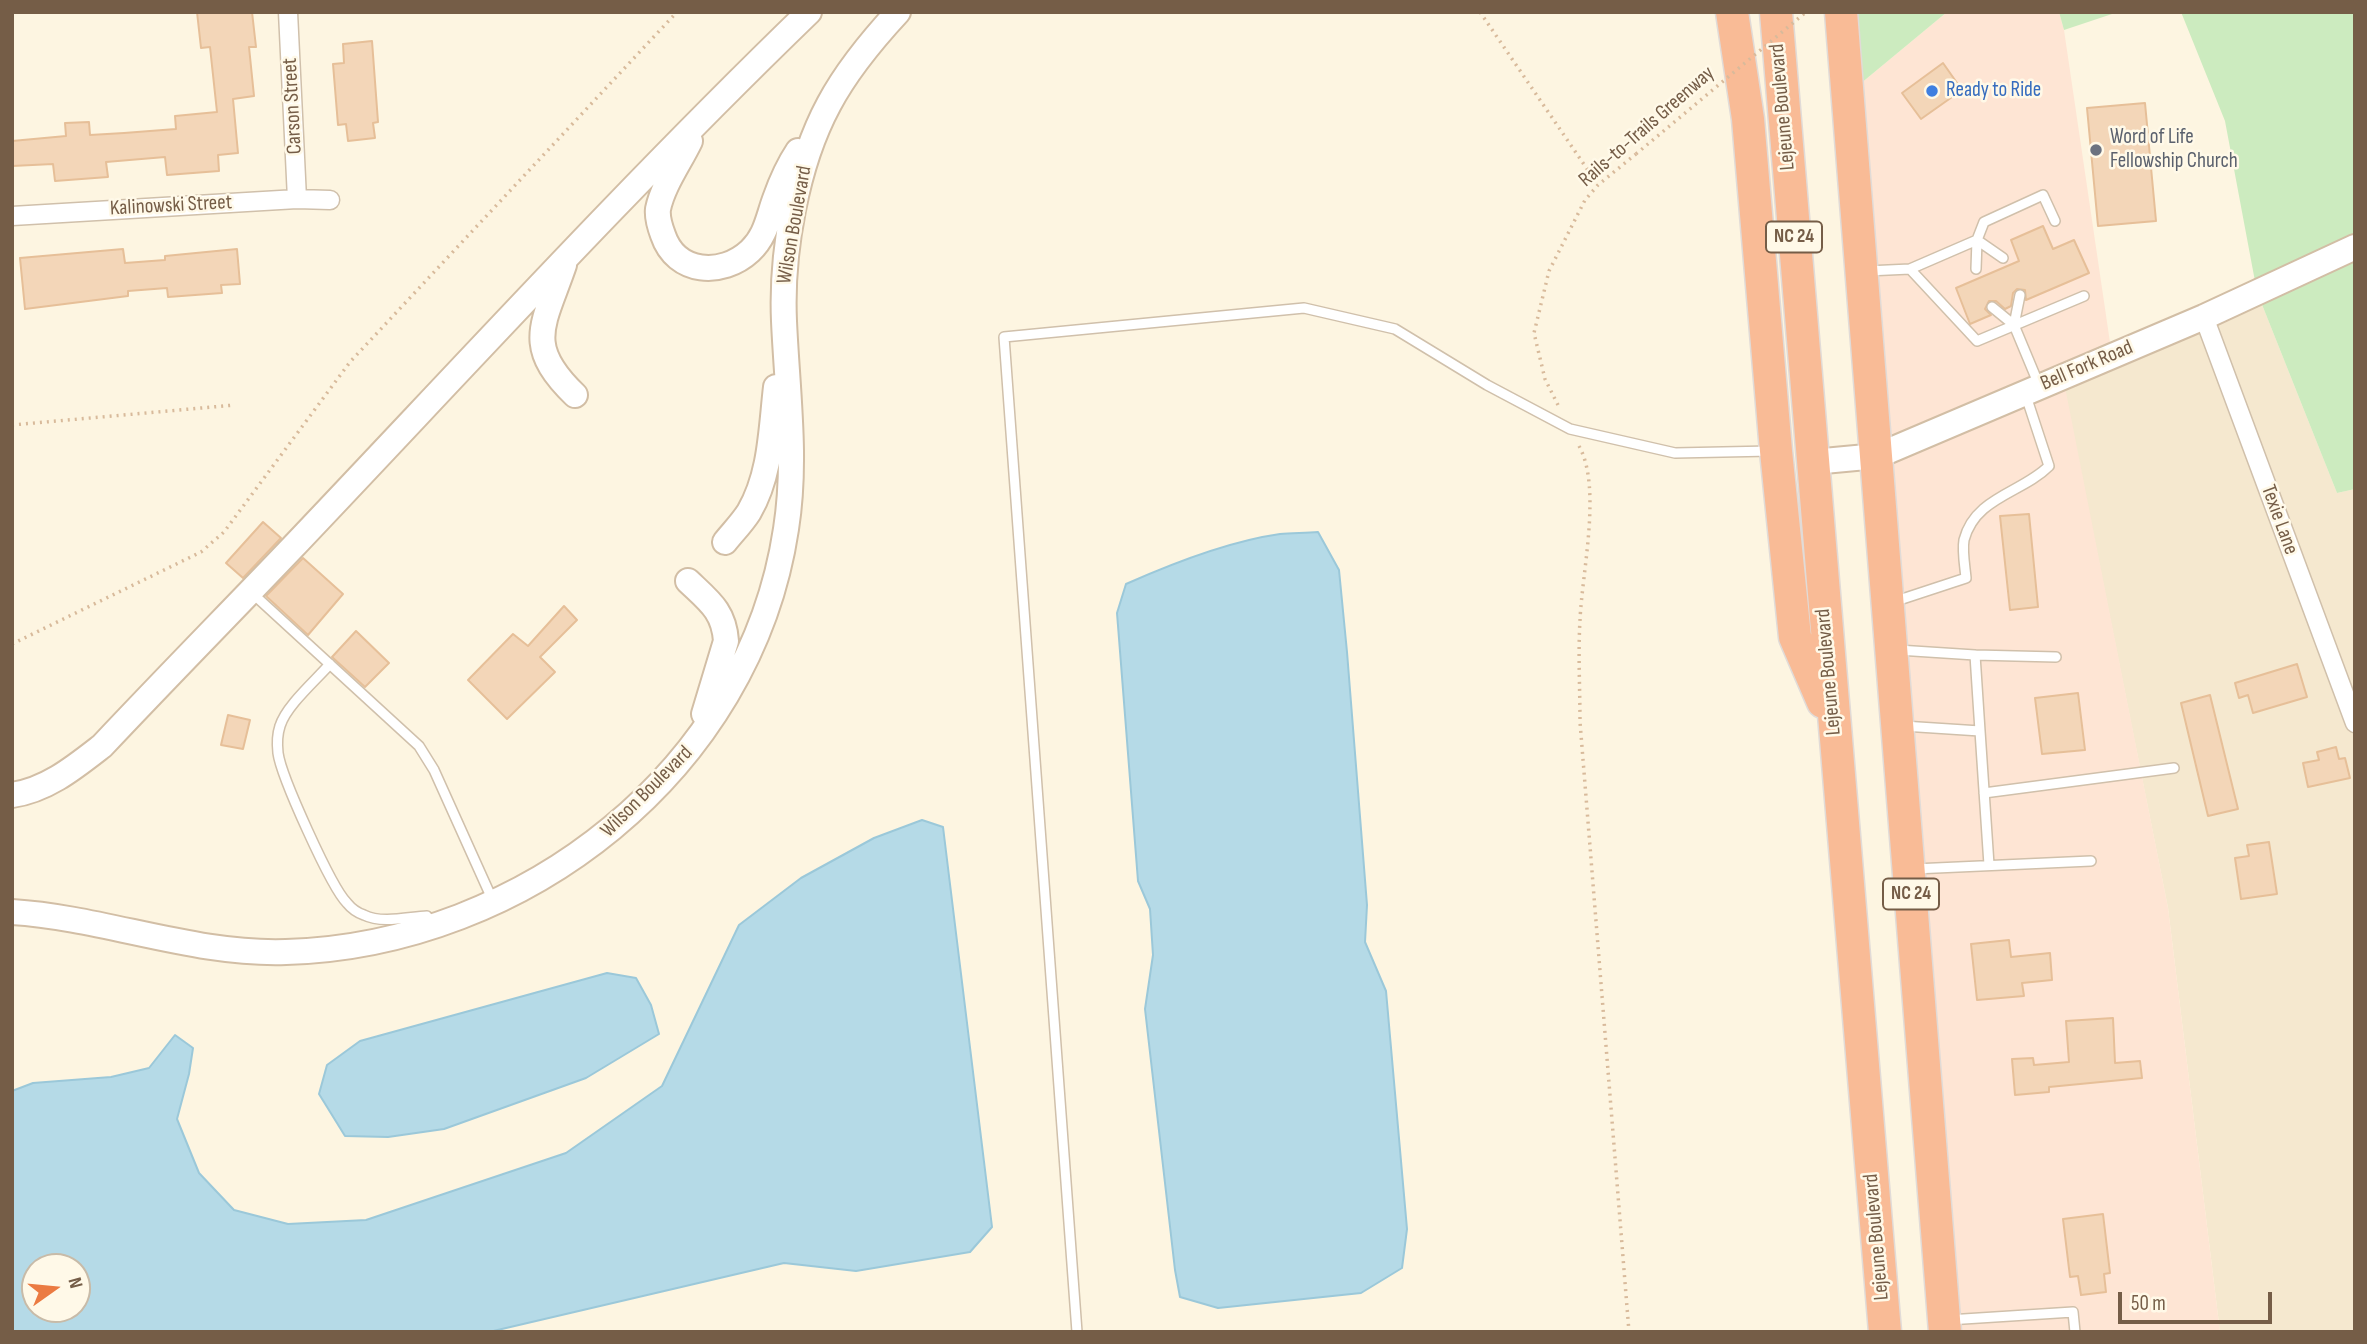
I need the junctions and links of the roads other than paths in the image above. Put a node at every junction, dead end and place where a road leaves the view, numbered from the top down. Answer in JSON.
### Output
{"nodes":[{"id":1,"x":288,"y":12,"type":"edge"},
{"id":2,"x":809,"y":12,"type":"edge"},
{"id":3,"x":898,"y":12,"type":"edge"},
{"id":4,"x":1732,"y":12,"type":"edge"},
{"id":5,"x":1776,"y":12,"type":"edge"},
{"id":6,"x":1841,"y":12,"type":"edge"},
{"id":7,"x":828,"y":105,"type":"junction"},
{"id":8,"x":704,"y":116,"type":"junction"},
{"id":9,"x":297,"y":199,"type":"junction"},
{"id":10,"x":330,"y":200,"type":"dead end"},
{"id":11,"x":12,"y":216,"type":"edge"},
{"id":12,"x":2055,"y":221,"type":"dead end"},
{"id":13,"x":1977,"y":240,"type":"junction"},
{"id":14,"x":2355,"y":247,"type":"edge"},
{"id":15,"x":566,"y":258,"type":"junction"},
{"id":16,"x":2003,"y":258,"type":"dead end"},
{"id":17,"x":1910,"y":269,"type":"junction"},
{"id":18,"x":1976,"y":269,"type":"dead end"},
{"id":19,"x":1862,"y":272,"type":"junction"},
{"id":20,"x":2020,"y":295,"type":"dead end"},
{"id":21,"x":2084,"y":296,"type":"dead end"},
{"id":22,"x":1992,"y":307,"type":"dead end"},
{"id":23,"x":783,"y":317,"type":"junction"},
{"id":24,"x":2204,"y":317,"type":"junction"},
{"id":25,"x":2014,"y":325,"type":"junction"},
{"id":26,"x":2032,"y":390,"type":"junction"},
{"id":27,"x":575,"y":396,"type":"dead end"},
{"id":28,"x":1776,"y":451,"type":"junction"},
{"id":29,"x":1877,"y":456,"type":"junction"},
{"id":30,"x":1813,"y":463,"type":"junction"},
{"id":31,"x":725,"y":542,"type":"dead end"},
{"id":32,"x":688,"y":582,"type":"dead end"},
{"id":33,"x":249,"y":591,"type":"junction"},
{"id":34,"x":1888,"y":604,"type":"junction"},
{"id":35,"x":1892,"y":650,"type":"junction"},
{"id":36,"x":1975,"y":655,"type":"junction"},
{"id":37,"x":2056,"y":657,"type":"dead end"},
{"id":38,"x":330,"y":664,"type":"junction"},
{"id":39,"x":2355,"y":723,"type":"edge"},
{"id":40,"x":1833,"y":724,"type":"junction"},
{"id":41,"x":1898,"y":726,"type":"junction"},
{"id":42,"x":1980,"y":731,"type":"junction"},
{"id":43,"x":696,"y":742,"type":"junction"},
{"id":44,"x":2174,"y":768,"type":"dead end"},
{"id":45,"x":1984,"y":793,"type":"junction"},
{"id":46,"x":12,"y":795,"type":"edge"},
{"id":47,"x":2091,"y":861,"type":"dead end"},
{"id":48,"x":1989,"y":865,"type":"junction"},
{"id":49,"x":1909,"y":869,"type":"junction"},
{"id":50,"x":483,"y":907,"type":"junction"},
{"id":51,"x":12,"y":912,"type":"edge"},
{"id":52,"x":1945,"y":1326,"type":"edge"},
{"id":53,"x":1077,"y":1332,"type":"edge"},
{"id":54,"x":1885,"y":1332,"type":"edge"},
{"id":55,"x":2075,"y":1332,"type":"edge"}],
"edges":[{"from":1,"to":9,"type":"street","name":"Carson Street"},
{"from":2,"to":8,"type":"main road"},
{"from":3,"to":7,"type":"main road","name":"Wilson Boulevard"},
{"from":4,"to":28,"type":"highway"},
{"from":5,"to":30,"type":"highway","name":"Lejeune Boulevard","number":"NC 24"},
{"from":6,"to":19,"type":"highway","number":"NC 24"},
{"from":7,"to":8,"type":"main road"},
{"from":7,"to":23,"type":"main road","name":"Wilson Boulevard"},
{"from":8,"to":15,"type":"main road"},
{"from":9,"to":10,"type":"street","name":"Kalinowski Street"},
{"from":9,"to":11,"type":"street","name":"Kalinowski Street"},
{"from":12,"to":13,"type":"lane"},
{"from":13,"to":16,"type":"lane"},
{"from":13,"to":17,"type":"lane"},
{"from":13,"to":18,"type":"lane"},
{"from":14,"to":24,"type":"main road","name":"Bell Fork Road"},
{"from":15,"to":27,"type":"main road"},
{"from":15,"to":33,"type":"main road"},
{"from":17,"to":19,"type":"lane"},
{"from":17,"to":25,"type":"lane"},
{"from":19,"to":29,"type":"highway","number":"NC 24"},
{"from":20,"to":25,"type":"lane"},
{"from":21,"to":25,"type":"lane"},
{"from":22,"to":25,"type":"lane"},
{"from":23,"to":31,"type":"main road"},
{"from":23,"to":43,"type":"main road","name":"Wilson Boulevard"},
{"from":24,"to":26,"type":"main road","name":"Bell Fork Road"},
{"from":24,"to":39,"type":"street","name":"Texie Lane"},
{"from":25,"to":26,"type":"lane"},
{"from":26,"to":29,"type":"main road","name":"Bell Fork Road"},
{"from":26,"to":34,"type":"lane"},
{"from":28,"to":40,"type":"highway"},
{"from":28,"to":53,"type":"lane"},
{"from":29,"to":30,"type":"main road","name":"Bell Fork Road"},
{"from":29,"to":34,"type":"highway","number":"NC 24"},
{"from":30,"to":40,"type":"highway","name":"Lejeune Boulevard","number":"NC 24"},
{"from":32,"to":43,"type":"main road"},
{"from":33,"to":38,"type":"lane"},
{"from":33,"to":46,"type":"main road"},
{"from":34,"to":35,"type":"highway","number":"NC 24"},
{"from":35,"to":36,"type":"lane"},
{"from":35,"to":41,"type":"highway","number":"NC 24"},
{"from":36,"to":37,"type":"lane"},
{"from":36,"to":42,"type":"lane"},
{"from":38,"to":50,"type":"lane"},
{"from":38,"to":50,"type":"lane"},
{"from":40,"to":54,"type":"highway","name":"Lejeune Boulevard","number":"NC 24"},
{"from":41,"to":42,"type":"lane"},
{"from":41,"to":49,"type":"highway","number":"NC 24"},
{"from":42,"to":45,"type":"lane"},
{"from":43,"to":50,"type":"main road","name":"Wilson Boulevard"},
{"from":44,"to":45,"type":"lane"},
{"from":45,"to":48,"type":"lane"},
{"from":47,"to":48,"type":"lane"},
{"from":48,"to":49,"type":"lane"},
{"from":49,"to":52,"type":"highway","number":"NC 24"},
{"from":50,"to":51,"type":"main road","name":"Wilson Boulevard"},
{"from":52,"to":55,"type":"lane"}]}
